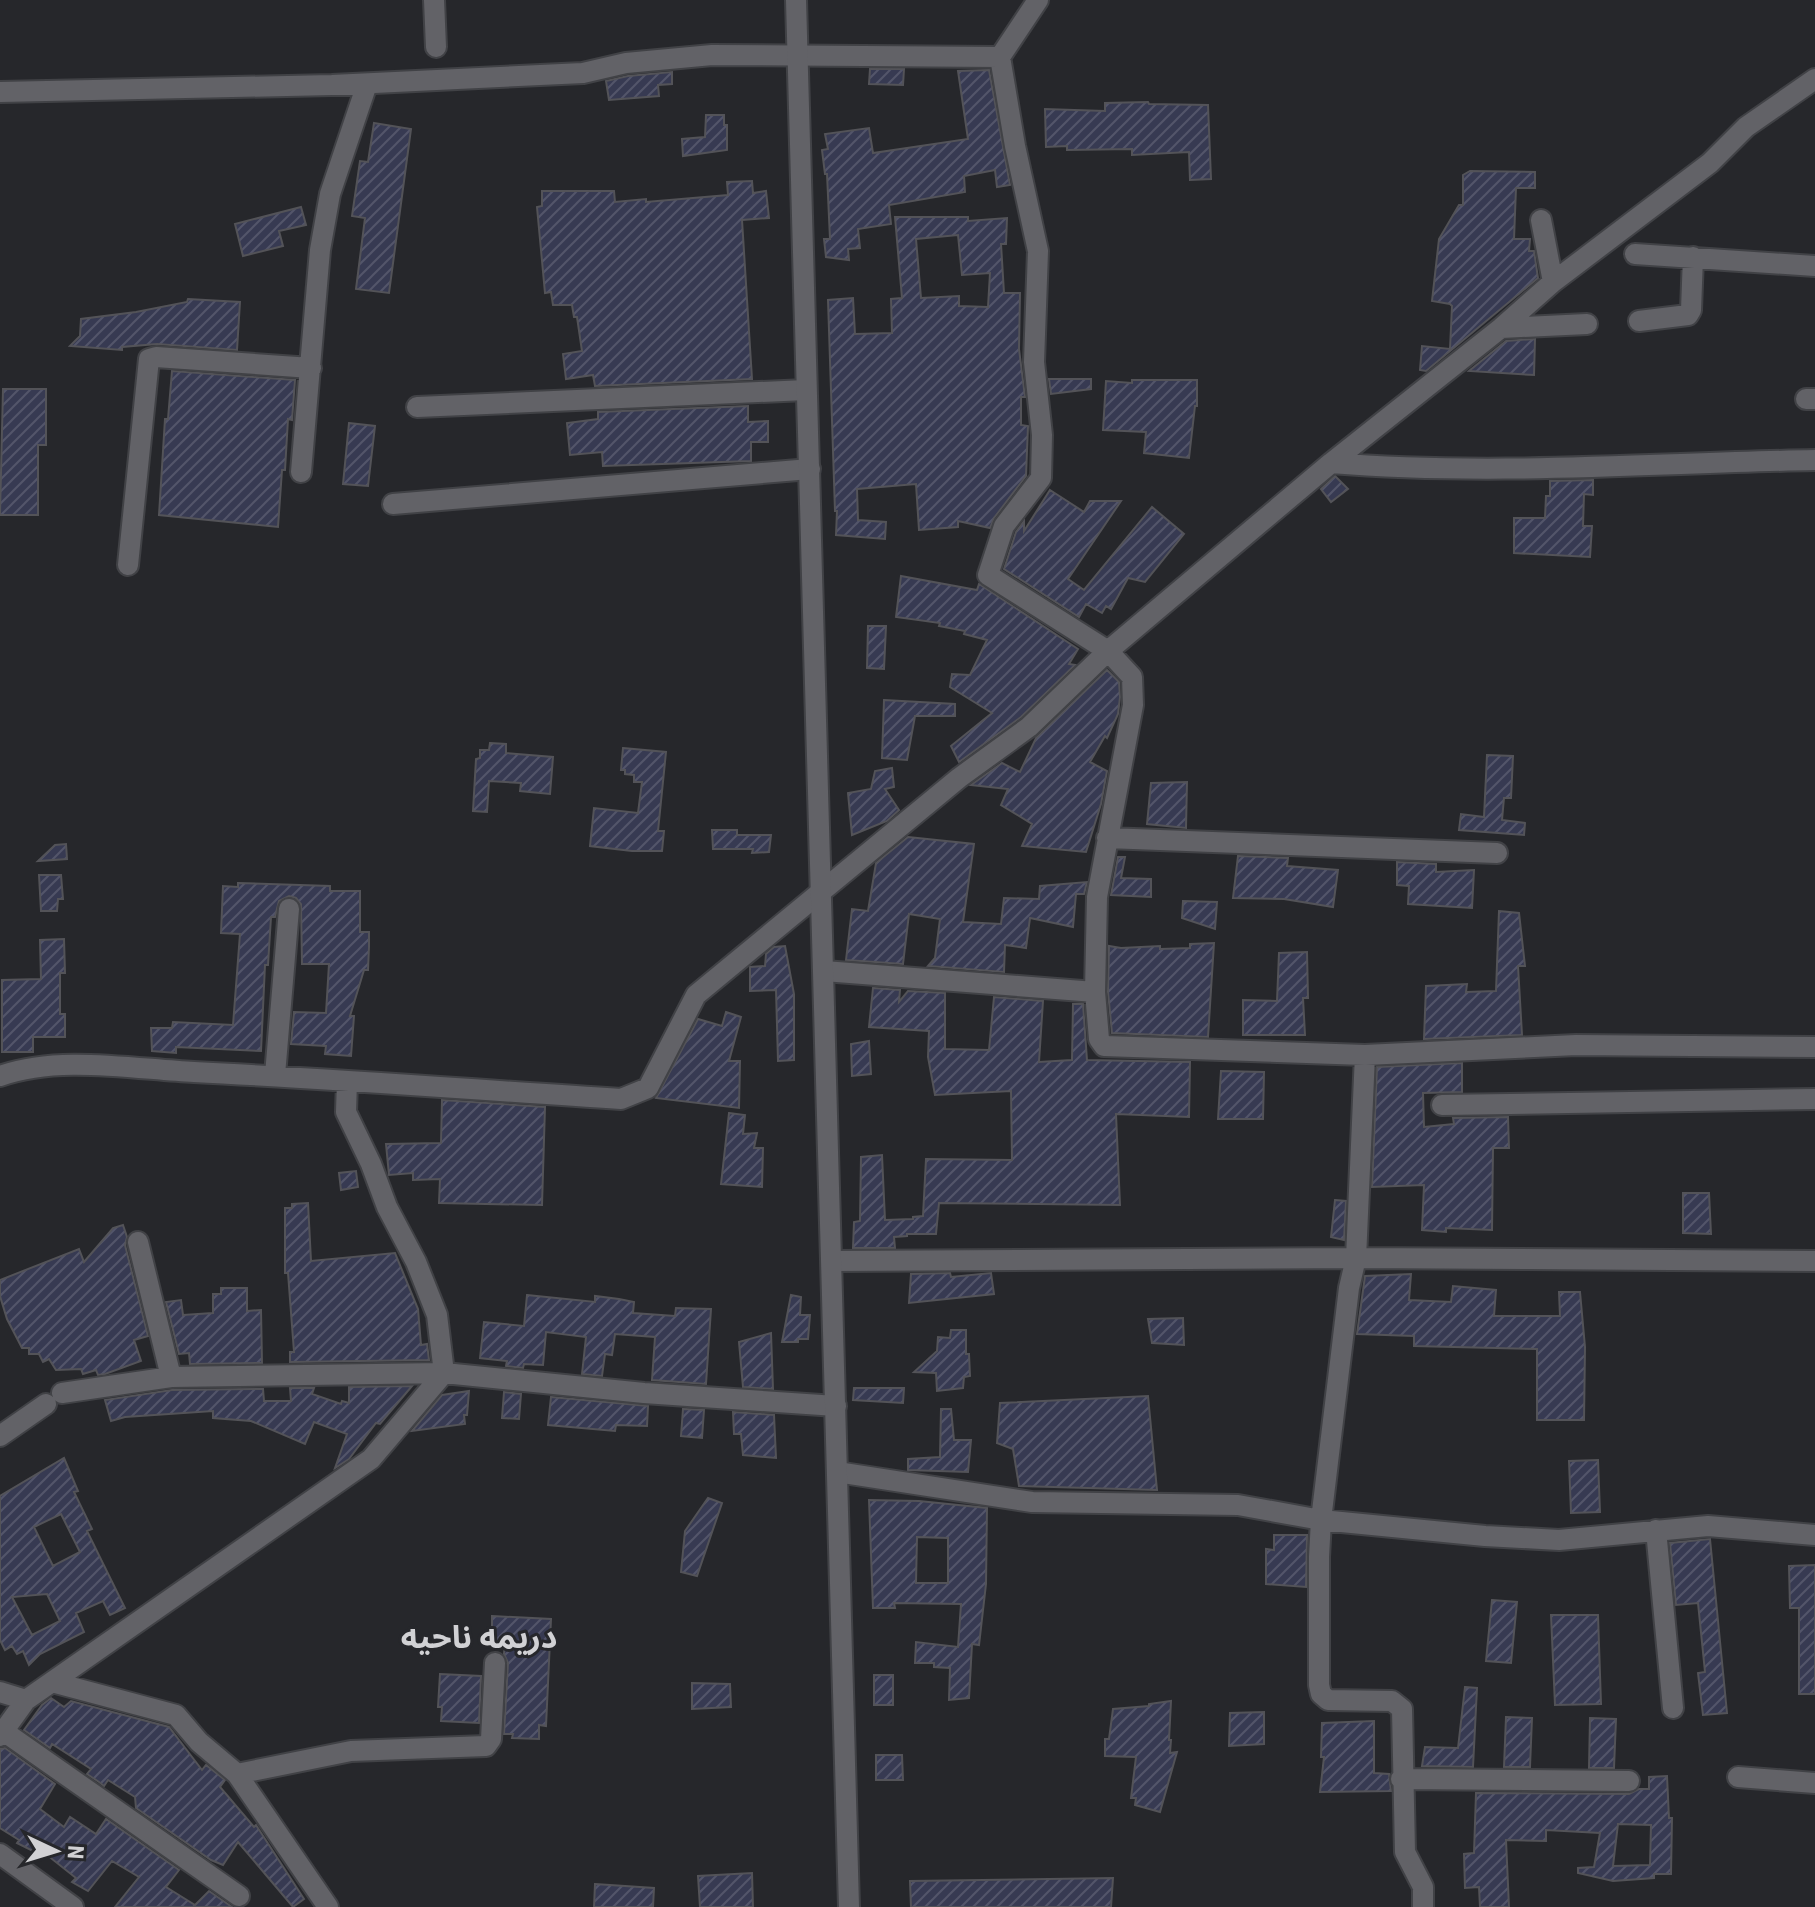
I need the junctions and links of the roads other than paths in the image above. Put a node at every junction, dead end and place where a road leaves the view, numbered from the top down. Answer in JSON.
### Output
{"nodes":[{"id":1,"x":434,"y":0,"type":"edge"},
{"id":2,"x":796,"y":0,"type":"edge"},
{"id":3,"x":1038,"y":0,"type":"edge"},
{"id":4,"x":436,"y":47,"type":"dead end"},
{"id":5,"x":798,"y":56,"type":"junction"},
{"id":6,"x":1000,"y":57,"type":"junction"},
{"id":7,"x":1815,"y":79,"type":"edge"},
{"id":8,"x":367,"y":84,"type":"junction"},
{"id":9,"x":0,"y":92,"type":"edge"},
{"id":10,"x":1541,"y":220,"type":"dead end"},
{"id":11,"x":1635,"y":254,"type":"dead end"},
{"id":12,"x":1693,"y":257,"type":"junction"},
{"id":13,"x":1815,"y":266,"type":"edge"},
{"id":14,"x":1553,"y":282,"type":"junction"},
{"id":15,"x":1639,"y":321,"type":"dead end"},
{"id":16,"x":1587,"y":324,"type":"dead end"},
{"id":17,"x":1501,"y":328,"type":"junction"},
{"id":18,"x":311,"y":368,"type":"junction"},
{"id":19,"x":806,"y":390,"type":"junction"},
{"id":20,"x":417,"y":407,"type":"dead end"},
{"id":21,"x":1815,"y":460,"type":"edge"},
{"id":22,"x":1331,"y":463,"type":"junction"},
{"id":23,"x":810,"y":469,"type":"junction"},
{"id":24,"x":301,"y":472,"type":"dead end"},
{"id":25,"x":393,"y":504,"type":"dead end"},
{"id":26,"x":128,"y":565,"type":"dead end"},
{"id":27,"x":1108,"y":651,"type":"junction"},
{"id":28,"x":1107,"y":838,"type":"junction"},
{"id":29,"x":1497,"y":853,"type":"dead end"},
{"id":30,"x":822,"y":890,"type":"junction"},
{"id":31,"x":289,"y":909,"type":"dead end"},
{"id":32,"x":824,"y":971,"type":"junction"},
{"id":33,"x":1095,"y":992,"type":"junction"},
{"id":34,"x":1815,"y":1047,"type":"edge"},
{"id":35,"x":1365,"y":1055,"type":"junction"},
{"id":36,"x":275,"y":1075,"type":"junction"},
{"id":37,"x":0,"y":1076,"type":"edge"},
{"id":38,"x":347,"y":1081,"type":"junction"},
{"id":39,"x":1815,"y":1099,"type":"edge"},
{"id":40,"x":1442,"y":1105,"type":"dead end"},
{"id":41,"x":138,"y":1242,"type":"dead end"},
{"id":42,"x":1356,"y":1258,"type":"junction"},
{"id":43,"x":832,"y":1261,"type":"junction"},
{"id":44,"x":1815,"y":1261,"type":"edge"},
{"id":45,"x":444,"y":1373,"type":"junction"},
{"id":46,"x":171,"y":1377,"type":"junction"},
{"id":47,"x":836,"y":1406,"type":"junction"},
{"id":48,"x":0,"y":1436,"type":"edge"},
{"id":49,"x":837,"y":1472,"type":"junction"},
{"id":50,"x":1321,"y":1520,"type":"junction"},
{"id":51,"x":1656,"y":1530,"type":"junction"},
{"id":52,"x":1815,"y":1535,"type":"edge"},
{"id":53,"x":495,"y":1663,"type":"dead end"},
{"id":54,"x":52,"y":1682,"type":"junction"},
{"id":55,"x":0,"y":1692,"type":"edge"},
{"id":56,"x":26,"y":1700,"type":"junction"},
{"id":57,"x":1673,"y":1708,"type":"dead end"},
{"id":58,"x":2,"y":1734,"type":"edge"},
{"id":59,"x":237,"y":1774,"type":"junction"},
{"id":60,"x":1738,"y":1777,"type":"dead end"},
{"id":61,"x":1401,"y":1779,"type":"junction"},
{"id":62,"x":1629,"y":1781,"type":"dead end"},
{"id":63,"x":1815,"y":1783,"type":"edge"},
{"id":64,"x":0,"y":1854,"type":"edge"},
{"id":65,"x":239,"y":1896,"type":"dead end"},
{"id":66,"x":322,"y":1905,"type":"edge"},
{"id":67,"x":73,"y":1907,"type":"edge"},
{"id":68,"x":849,"y":1907,"type":"edge"},
{"id":69,"x":1423,"y":1907,"type":"edge"}],
"edges":[{"from":1,"to":4,"type":"street"},
{"from":2,"to":5,"type":"street"},
{"from":3,"to":6,"type":"street"},
{"from":5,"to":6,"type":"street"},
{"from":5,"to":8,"type":"street"},
{"from":5,"to":19,"type":"street"},
{"from":6,"to":27,"type":"street"},
{"from":7,"to":14,"type":"street"},
{"from":8,"to":9,"type":"street"},
{"from":8,"to":18,"type":"street"},
{"from":10,"to":14,"type":"street"},
{"from":11,"to":12,"type":"street"},
{"from":12,"to":13,"type":"street"},
{"from":12,"to":15,"type":"street"},
{"from":14,"to":17,"type":"street"},
{"from":16,"to":17,"type":"street"},
{"from":17,"to":22,"type":"street"},
{"from":18,"to":24,"type":"street"},
{"from":18,"to":26,"type":"street"},
{"from":19,"to":20,"type":"street"},
{"from":19,"to":23,"type":"street"},
{"from":21,"to":22,"type":"street"},
{"from":22,"to":27,"type":"street"},
{"from":23,"to":25,"type":"street"},
{"from":23,"to":30,"type":"street"},
{"from":27,"to":28,"type":"street"},
{"from":27,"to":30,"type":"street"},
{"from":28,"to":29,"type":"street"},
{"from":28,"to":33,"type":"street"},
{"from":30,"to":32,"type":"street"},
{"from":30,"to":38,"type":"street"},
{"from":31,"to":36,"type":"street"},
{"from":32,"to":33,"type":"street"},
{"from":32,"to":43,"type":"street"},
{"from":33,"to":35,"type":"street"},
{"from":34,"to":35,"type":"street"},
{"from":35,"to":42,"type":"street"},
{"from":36,"to":37,"type":"street"},
{"from":36,"to":38,"type":"street"},
{"from":38,"to":45,"type":"street"},
{"from":39,"to":40,"type":"street"},
{"from":41,"to":46,"type":"street"},
{"from":42,"to":43,"type":"street"},
{"from":42,"to":44,"type":"street"},
{"from":42,"to":50,"type":"street"},
{"from":43,"to":47,"type":"street"},
{"from":45,"to":46,"type":"street"},
{"from":45,"to":47,"type":"street"},
{"from":45,"to":54,"type":"street"},
{"from":46,"to":48,"type":"street"},
{"from":47,"to":49,"type":"street"},
{"from":49,"to":50,"type":"street"},
{"from":49,"to":68,"type":"street"},
{"from":50,"to":51,"type":"street"},
{"from":50,"to":61,"type":"street"},
{"from":51,"to":52,"type":"street"},
{"from":51,"to":57,"type":"street"},
{"from":53,"to":59,"type":"street"},
{"from":54,"to":56,"type":"street"},
{"from":54,"to":59,"type":"street"},
{"from":55,"to":56,"type":"street"},
{"from":56,"to":58,"type":"street"},
{"from":58,"to":65,"type":"street"},
{"from":59,"to":66,"type":"street"},
{"from":60,"to":63,"type":"street"},
{"from":61,"to":62,"type":"street"},
{"from":61,"to":69,"type":"street"},
{"from":64,"to":67,"type":"street"}]}
